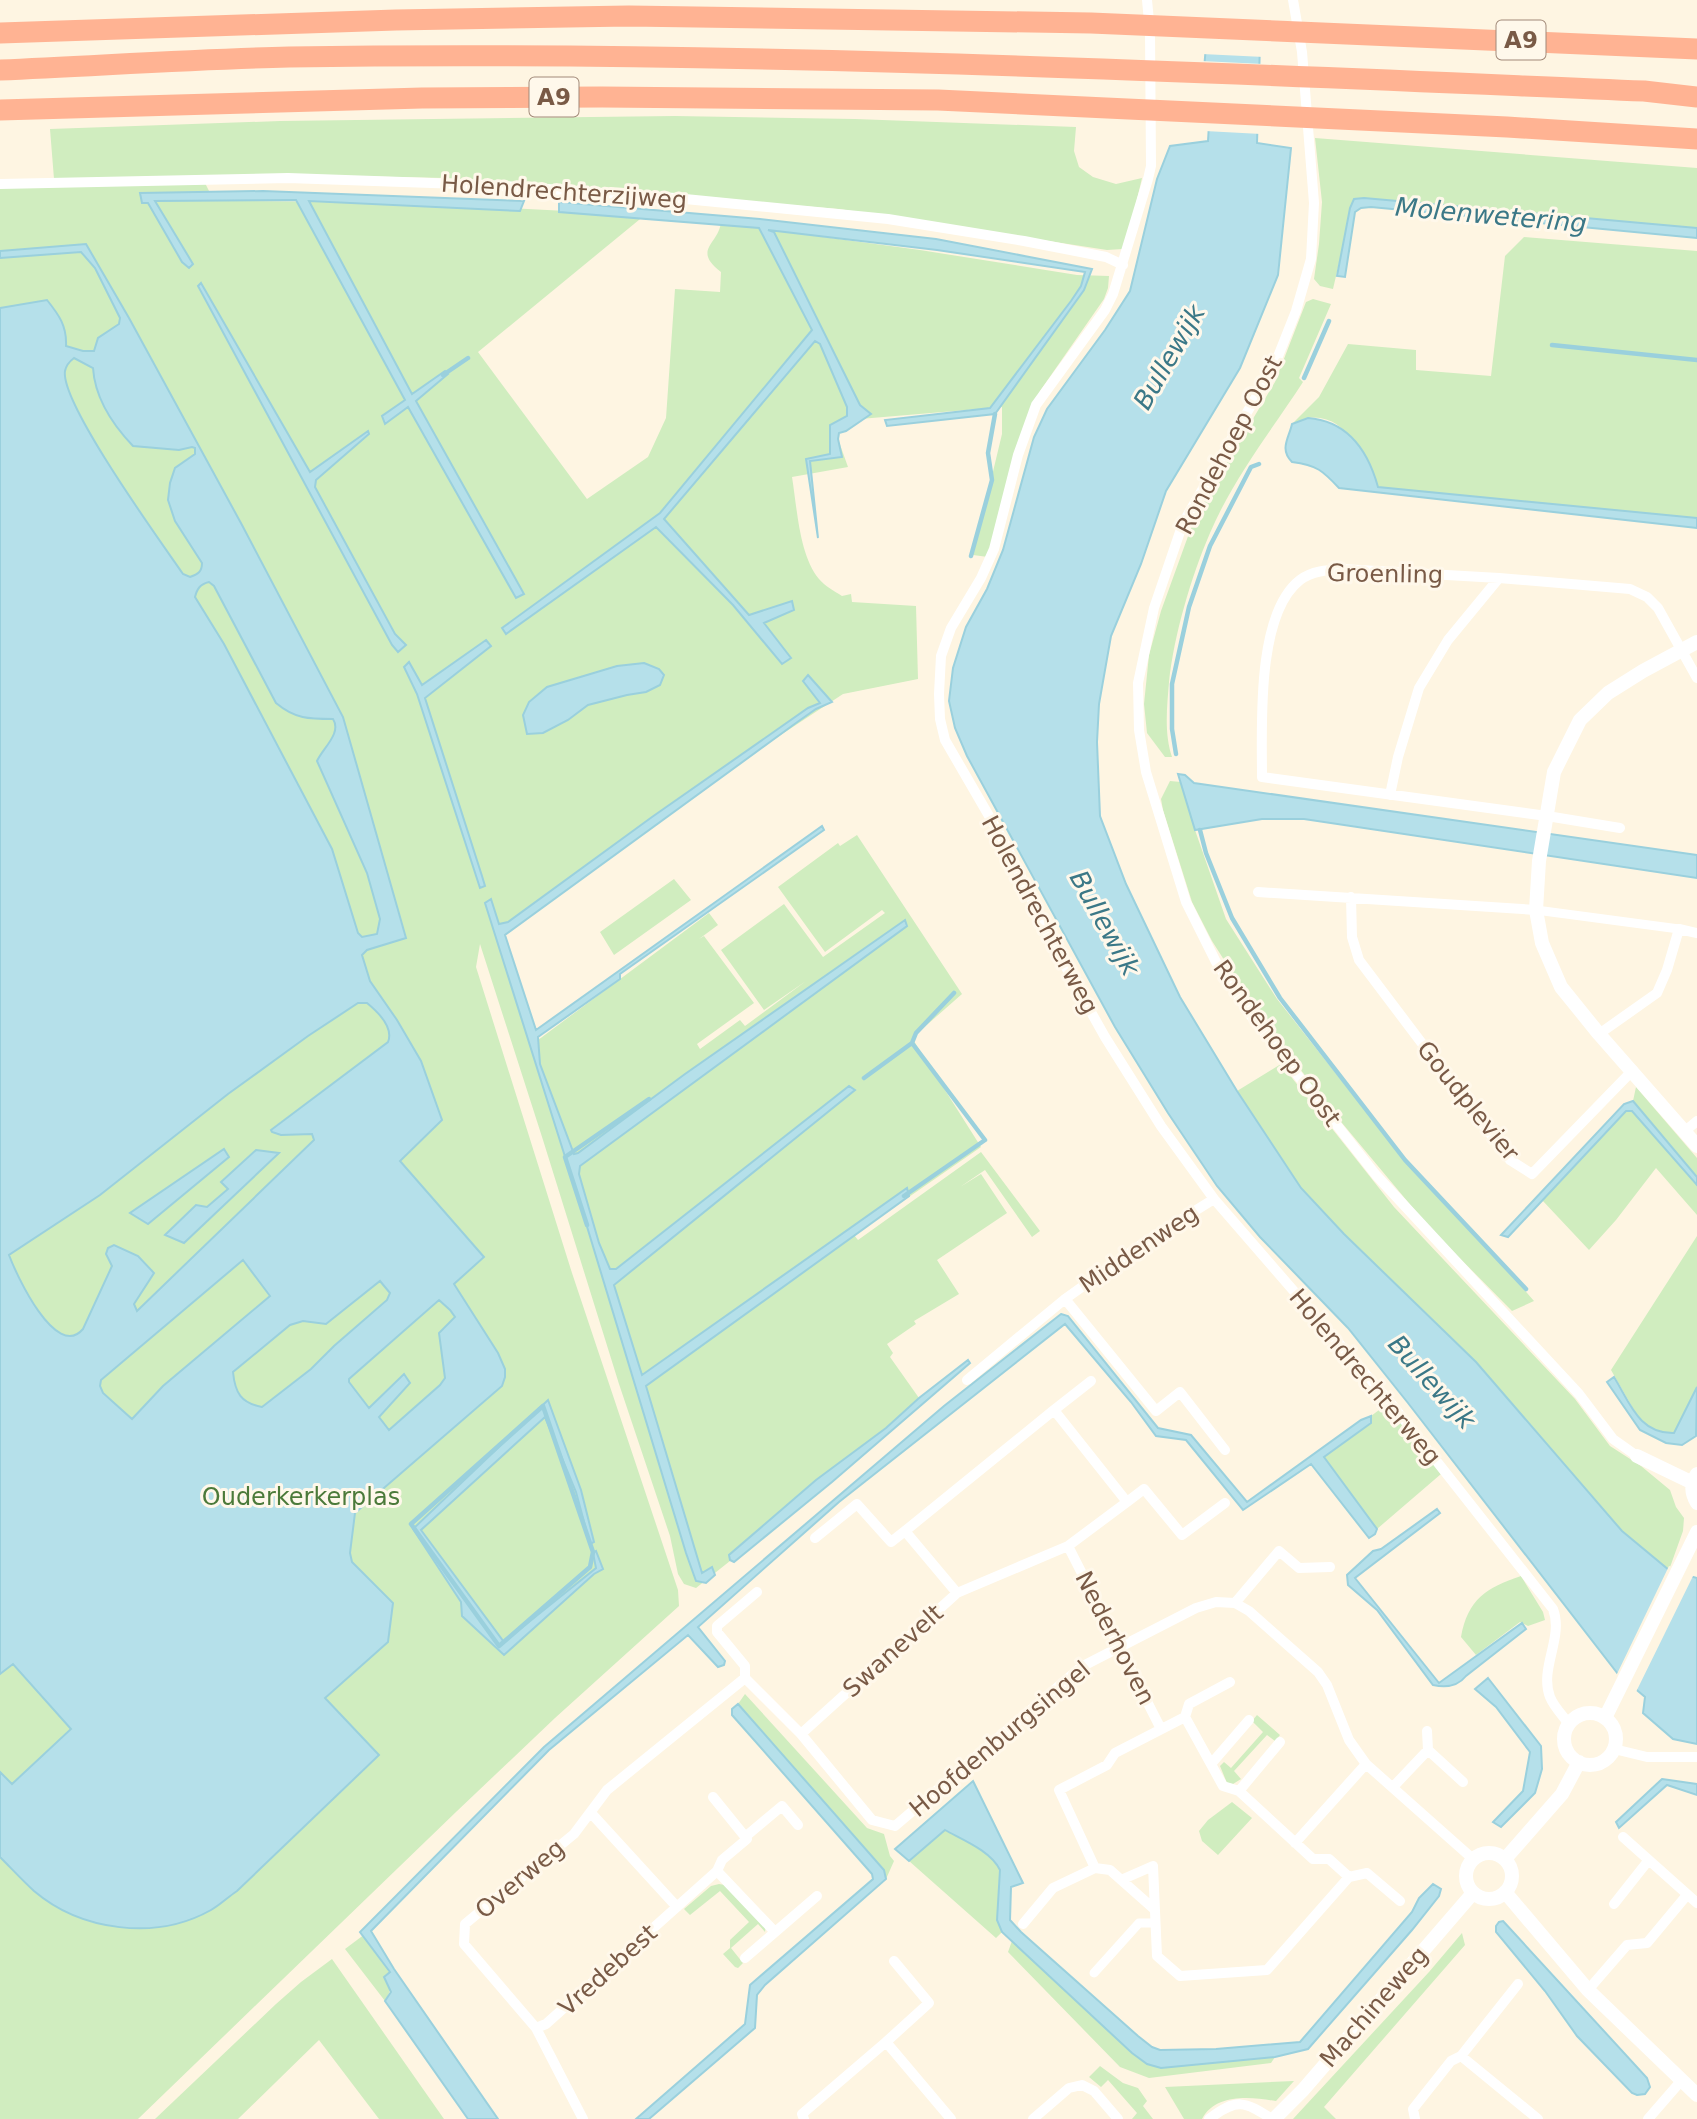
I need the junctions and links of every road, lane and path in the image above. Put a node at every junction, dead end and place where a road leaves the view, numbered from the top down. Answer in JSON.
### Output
{"nodes":[{"id":1,"x":1147,"y":0,"type":"edge"},
{"id":2,"x":1293,"y":0,"type":"edge"},
{"id":3,"x":0,"y":33,"type":"edge"},
{"id":4,"x":1697,"y":49,"type":"edge"},
{"id":5,"x":0,"y":70,"type":"edge"},
{"id":6,"x":1697,"y":97,"type":"edge"},
{"id":7,"x":0,"y":110,"type":"edge"},
{"id":8,"x":1697,"y":139,"type":"edge"},
{"id":9,"x":0,"y":184,"type":"edge"},
{"id":10,"x":1123,"y":265,"type":"junction"},
{"id":11,"x":1499,"y":578,"type":"junction"},
{"id":12,"x":1697,"y":642,"type":"edge"},
{"id":13,"x":1682,"y":650,"type":"junction"},
{"id":14,"x":1697,"y":678,"type":"edge"},
{"id":15,"x":1390,"y":795,"type":"junction"},
{"id":16,"x":1546,"y":820,"type":"junction"},
{"id":17,"x":1620,"y":828,"type":"dead end"},
{"id":18,"x":1258,"y":892,"type":"dead end"},
{"id":19,"x":1351,"y":897,"type":"junction"},
{"id":20,"x":1536,"y":910,"type":"junction"},
{"id":21,"x":1678,"y":929,"type":"junction"},
{"id":22,"x":1697,"y":933,"type":"edge"},
{"id":23,"x":1599,"y":1034,"type":"junction"},
{"id":24,"x":1633,"y":1070,"type":"junction"},
{"id":25,"x":1697,"y":1121,"type":"edge"},
{"id":26,"x":1685,"y":1131,"type":"junction"},
{"id":27,"x":1697,"y":1146,"type":"edge"},
{"id":28,"x":1214,"y":1199,"type":"junction"},
{"id":29,"x":1065,"y":1299,"type":"junction"},
{"id":30,"x":967,"y":1380,"type":"dead end"},
{"id":31,"x":1091,"y":1381,"type":"dead end"},
{"id":32,"x":1054,"y":1410,"type":"junction"},
{"id":33,"x":1225,"y":1450,"type":"dead end"},
{"id":34,"x":1636,"y":1456,"type":"joint"},
{"id":35,"x":1695,"y":1478,"type":"edge"},
{"id":36,"x":1127,"y":1502,"type":"junction"},
{"id":37,"x":1225,"y":1503,"type":"dead end"},
{"id":38,"x":1697,"y":1503,"type":"edge"},
{"id":39,"x":905,"y":1531,"type":"junction"},
{"id":40,"x":1697,"y":1532,"type":"edge"},
{"id":41,"x":815,"y":1538,"type":"dead end"},
{"id":42,"x":1068,"y":1546,"type":"junction"},
{"id":43,"x":1330,"y":1567,"type":"dead end"},
{"id":44,"x":757,"y":1592,"type":"dead end"},
{"id":45,"x":957,"y":1593,"type":"junction"},
{"id":46,"x":1236,"y":1603,"type":"junction"},
{"id":47,"x":1120,"y":1646,"type":"junction"},
{"id":48,"x":745,"y":1678,"type":"junction"},
{"id":49,"x":1230,"y":1682,"type":"dead end"},
{"id":50,"x":1185,"y":1717,"type":"junction"},
{"id":51,"x":1605,"y":1718,"type":"junction"},
{"id":52,"x":1249,"y":1720,"type":"dead end"},
{"id":53,"x":1569,"y":1724,"type":"junction"},
{"id":54,"x":1161,"y":1730,"type":"junction"},
{"id":55,"x":1427,"y":1731,"type":"dead end"},
{"id":56,"x":801,"y":1734,"type":"junction"},
{"id":57,"x":1280,"y":1742,"type":"dead end"},
{"id":58,"x":1614,"y":1749,"type":"junction"},
{"id":59,"x":1428,"y":1750,"type":"junction"},
{"id":60,"x":1697,"y":1757,"type":"edge"},
{"id":61,"x":1579,"y":1762,"type":"junction"},
{"id":62,"x":1211,"y":1764,"type":"junction"},
{"id":63,"x":1366,"y":1764,"type":"junction"},
{"id":64,"x":1463,"y":1783,"type":"dead end"},
{"id":65,"x":1393,"y":1787,"type":"junction"},
{"id":66,"x":1239,"y":1791,"type":"junction"},
{"id":67,"x":713,"y":1797,"type":"dead end"},
{"id":68,"x":592,"y":1813,"type":"junction"},
{"id":69,"x":798,"y":1825,"type":"dead end"},
{"id":70,"x":745,"y":1836,"type":"junction"},
{"id":71,"x":1623,"y":1838,"type":"dead end"},
{"id":72,"x":1295,"y":1843,"type":"junction"},
{"id":73,"x":1473,"y":1859,"type":"junction"},
{"id":74,"x":1505,"y":1859,"type":"junction"},
{"id":75,"x":1648,"y":1861,"type":"junction"},
{"id":76,"x":1095,"y":1868,"type":"junction"},
{"id":77,"x":717,"y":1871,"type":"junction"},
{"id":78,"x":1349,"y":1877,"type":"junction"},
{"id":79,"x":1121,"y":1880,"type":"junction"},
{"id":80,"x":1505,"y":1892,"type":"junction"},
{"id":81,"x":1473,"y":1893,"type":"junction"},
{"id":82,"x":1687,"y":1895,"type":"junction"},
{"id":83,"x":817,"y":1896,"type":"dead end"},
{"id":84,"x":1400,"y":1901,"type":"dead end"},
{"id":85,"x":1697,"y":1903,"type":"edge"},
{"id":86,"x":1614,"y":1904,"type":"dead end"},
{"id":87,"x":677,"y":1907,"type":"junction"},
{"id":88,"x":1154,"y":1909,"type":"junction"},
{"id":89,"x":1154,"y":1923,"type":"junction"},
{"id":90,"x":1023,"y":1924,"type":"dead end"},
{"id":91,"x":775,"y":1932,"type":"junction"},
{"id":92,"x":746,"y":1958,"type":"dead end"},
{"id":93,"x":894,"y":1961,"type":"dead end"},
{"id":94,"x":1094,"y":1973,"type":"dead end"},
{"id":95,"x":1518,"y":1984,"type":"dead end"},
{"id":96,"x":1588,"y":1990,"type":"junction"},
{"id":97,"x":536,"y":2028,"type":"junction"},
{"id":98,"x":886,"y":2042,"type":"junction"},
{"id":99,"x":1461,"y":2056,"type":"junction"},
{"id":100,"x":1681,"y":2081,"type":"junction"},
{"id":101,"x":1697,"y":2095,"type":"edge"},
{"id":102,"x":583,"y":2119,"type":"edge"},
{"id":103,"x":804,"y":2119,"type":"edge"},
{"id":104,"x":951,"y":2119,"type":"edge"},
{"id":105,"x":1033,"y":2119,"type":"edge"},
{"id":106,"x":1118,"y":2119,"type":"edge"},
{"id":107,"x":1209,"y":2119,"type":"edge"},
{"id":108,"x":1273,"y":2119,"type":"edge"},
{"id":109,"x":1415,"y":2119,"type":"edge"},
{"id":110,"x":1538,"y":2119,"type":"edge"},
{"id":111,"x":1648,"y":2119,"type":"edge"}],
"edges":[{"from":1,"to":10,"type":"street","name":"Holendrechterweg"},
{"from":2,"to":34,"type":"street","name":"Rondehoep Oost"},
{"from":3,"to":4,"type":"highway","number":"A9"},
{"from":5,"to":6,"type":"highway","number":"A9"},
{"from":7,"to":8,"type":"highway","number":"A9"},
{"from":9,"to":10,"type":"street","name":"Holendrechterzijweg"},
{"from":10,"to":28,"type":"street","name":"Holendrechterweg"},
{"from":11,"to":13,"type":"street","name":"Groenling"},
{"from":11,"to":15,"type":"street"},
{"from":11,"to":15,"type":"street","name":"Groenling"},
{"from":12,"to":13,"type":"street"},
{"from":13,"to":14,"type":"street","name":"Groenling"},
{"from":13,"to":16,"type":"street"},
{"from":15,"to":16,"type":"street","name":"Groenling"},
{"from":16,"to":17,"type":"street","name":"Groenling"},
{"from":16,"to":20,"type":"street"},
{"from":18,"to":19,"type":"street"},
{"from":19,"to":20,"type":"street"},
{"from":19,"to":24,"type":"street","name":"Goudplevier"},
{"from":20,"to":21,"type":"street"},
{"from":20,"to":23,"type":"street"},
{"from":21,"to":22,"type":"street"},
{"from":21,"to":23,"type":"street"},
{"from":23,"to":24,"type":"street"},
{"from":24,"to":26,"type":"street"},
{"from":25,"to":26,"type":"street"},
{"from":26,"to":27,"type":"street"},
{"from":28,"to":29,"type":"street","name":"Middenweg"},
{"from":28,"to":53,"type":"street","name":"Holendrechterweg"},
{"from":29,"to":30,"type":"street","name":"Middenweg"},
{"from":29,"to":33,"type":"street","name":"Middenweg"},
{"from":31,"to":32,"type":"street"},
{"from":32,"to":36,"type":"street"},
{"from":32,"to":39,"type":"street"},
{"from":34,"to":35,"type":"street","name":"Rondehoep Oost"},
{"from":35,"to":38,"type":"street"},
{"from":36,"to":37,"type":"street"},
{"from":36,"to":42,"type":"street","name":"Nederhoven"},
{"from":39,"to":41,"type":"street"},
{"from":39,"to":45,"type":"street","name":"Swanevelt"},
{"from":40,"to":51,"type":"street"},
{"from":42,"to":45,"type":"street","name":"Nederhoven"},
{"from":42,"to":47,"type":"street","name":"Nederhoven"},
{"from":43,"to":46,"type":"street"},
{"from":44,"to":48,"type":"street","name":"Hoofdenburgsingel"},
{"from":45,"to":56,"type":"street","name":"Swanevelt"},
{"from":46,"to":47,"type":"street","name":"Hoofdenburgsingel"},
{"from":46,"to":63,"type":"street"},
{"from":47,"to":54,"type":"street","name":"Nederhoven"},
{"from":47,"to":56,"type":"street","name":"Hoofdenburgsingel"},
{"from":48,"to":56,"type":"street","name":"Hoofdenburgsingel"},
{"from":48,"to":68,"type":"street","name":"Overweg"},
{"from":49,"to":50,"type":"street"},
{"from":50,"to":54,"type":"street"},
{"from":50,"to":62,"type":"street"},
{"from":51,"to":53,"type":"street"},
{"from":51,"to":58,"type":"street"},
{"from":52,"to":62,"type":"street"},
{"from":53,"to":61,"type":"street"},
{"from":54,"to":76,"type":"street"},
{"from":55,"to":59,"type":"street"},
{"from":57,"to":66,"type":"street"},
{"from":58,"to":60,"type":"street"},
{"from":58,"to":61,"type":"street"},
{"from":59,"to":64,"type":"street"},
{"from":59,"to":65,"type":"street"},
{"from":61,"to":74,"type":"street"},
{"from":62,"to":66,"type":"street"},
{"from":63,"to":65,"type":"street"},
{"from":63,"to":72,"type":"street"},
{"from":65,"to":73,"type":"street"},
{"from":66,"to":72,"type":"street"},
{"from":67,"to":70,"type":"street"},
{"from":68,"to":87,"type":"street","name":"Vredebest"},
{"from":68,"to":97,"type":"street","name":"Overweg"},
{"from":69,"to":70,"type":"street","name":"Vredebest"},
{"from":70,"to":77,"type":"street","name":"Vredebest"},
{"from":71,"to":75,"type":"street"},
{"from":72,"to":78,"type":"street"},
{"from":73,"to":74,"type":"street"},
{"from":73,"to":81,"type":"street"},
{"from":74,"to":80,"type":"street"},
{"from":75,"to":82,"type":"street"},
{"from":75,"to":86,"type":"street"},
{"from":76,"to":79,"type":"street"},
{"from":76,"to":90,"type":"street"},
{"from":77,"to":87,"type":"street","name":"Vredebest"},
{"from":77,"to":91,"type":"street"},
{"from":78,"to":84,"type":"street"},
{"from":78,"to":89,"type":"street"},
{"from":79,"to":88,"type":"street"},
{"from":79,"to":88,"type":"street"},
{"from":80,"to":81,"type":"street"},
{"from":80,"to":96,"type":"street"},
{"from":81,"to":108,"type":"street","name":"Machineweg"},
{"from":82,"to":85,"type":"street"},
{"from":82,"to":96,"type":"street"},
{"from":83,"to":91,"type":"street"},
{"from":87,"to":97,"type":"street","name":"Vredebest"},
{"from":88,"to":89,"type":"street"},
{"from":89,"to":94,"type":"street"},
{"from":91,"to":92,"type":"street"},
{"from":93,"to":98,"type":"street"},
{"from":95,"to":99,"type":"street"},
{"from":96,"to":100,"type":"street"},
{"from":97,"to":102,"type":"street","name":"Overweg"},
{"from":98,"to":103,"type":"street"},
{"from":98,"to":104,"type":"street"},
{"from":99,"to":109,"type":"street"},
{"from":99,"to":110,"type":"street"},
{"from":100,"to":101,"type":"street"},
{"from":100,"to":111,"type":"street"},
{"from":105,"to":106,"type":"street"},
{"from":107,"to":108,"type":"street","name":"Machineweg"}]}
